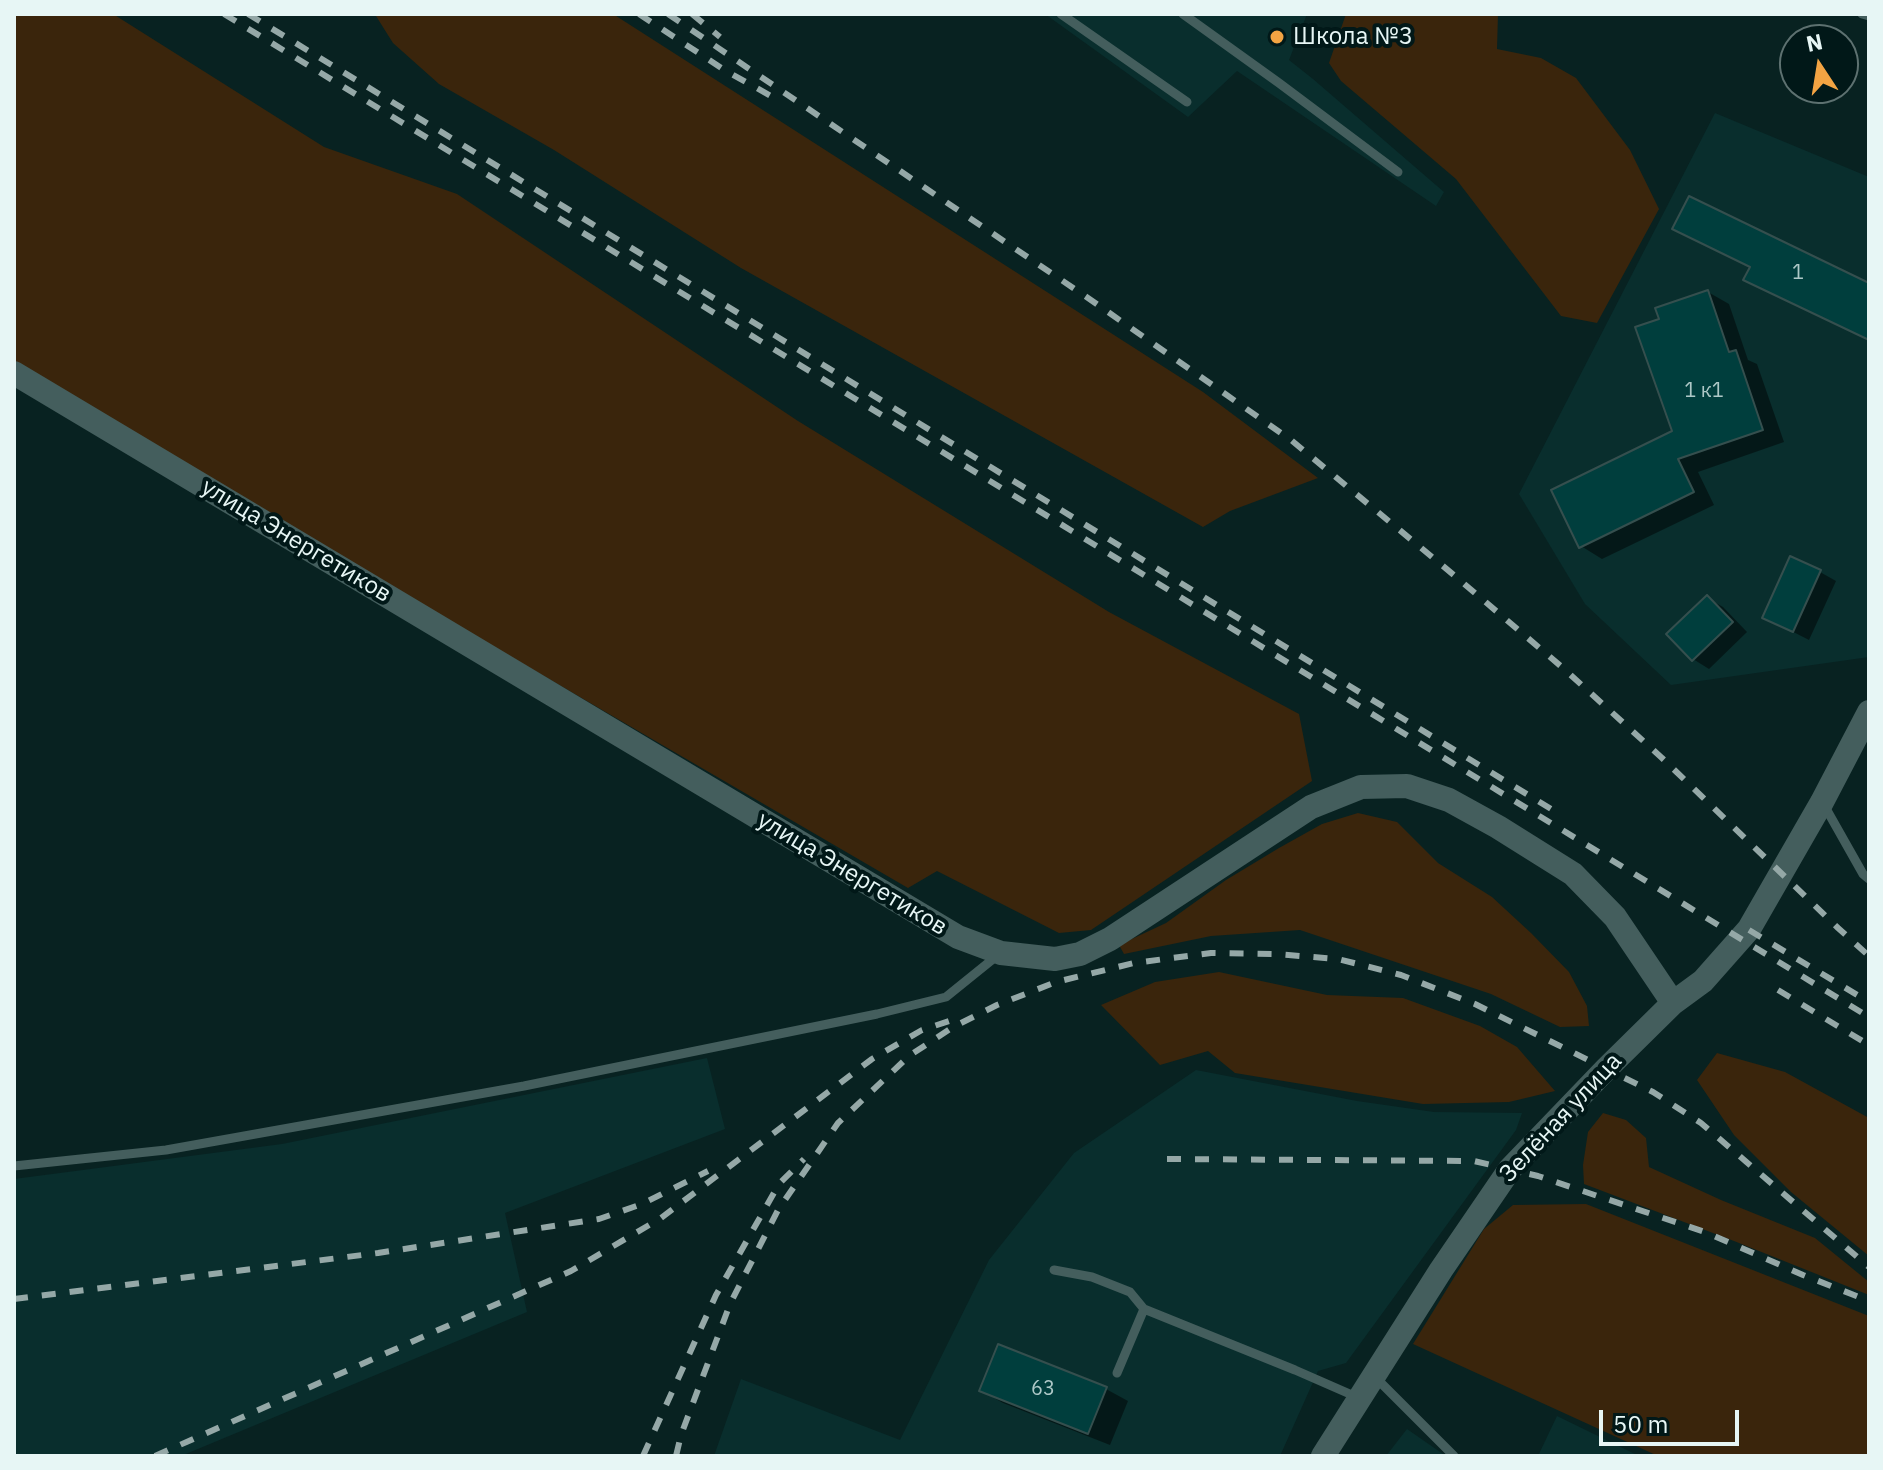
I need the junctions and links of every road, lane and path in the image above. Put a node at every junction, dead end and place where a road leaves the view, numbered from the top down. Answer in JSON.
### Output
{"nodes":[{"id":1,"x":1061,"y":14,"type":"edge"},
{"id":2,"x":1183,"y":14,"type":"edge"},
{"id":3,"x":1862,"y":14,"type":"edge"},
{"id":4,"x":1869,"y":16,"type":"edge"},
{"id":5,"x":1187,"y":102,"type":"dead end"},
{"id":6,"x":1398,"y":172,"type":"dead end"},
{"id":7,"x":14,"y":373,"type":"edge"},
{"id":8,"x":1869,"y":712,"type":"edge"},
{"id":9,"x":1822,"y":802,"type":"junction"},
{"id":10,"x":1869,"y":879,"type":"edge"},
{"id":11,"x":1001,"y":953,"type":"junction"},
{"id":12,"x":1673,"y":1003,"type":"junction"},
{"id":13,"x":14,"y":1166,"type":"edge"},
{"id":14,"x":1054,"y":1270,"type":"dead end"},
{"id":15,"x":1144,"y":1309,"type":"junction"},
{"id":16,"x":1117,"y":1373,"type":"dead end"},
{"id":17,"x":1373,"y":1375,"type":"junction"},
{"id":18,"x":1359,"y":1398,"type":"junction"},
{"id":19,"x":1323,"y":1456,"type":"edge"},
{"id":20,"x":1454,"y":1456,"type":"edge"}],
"edges":[{"from":1,"to":5,"type":"lane"},
{"from":2,"to":6,"type":"lane"},
{"from":3,"to":4,"type":"lane"},
{"from":7,"to":11,"type":"street","name":"улица Энергетиков"},
{"from":8,"to":9,"type":"street","name":"Зелёная улица"},
{"from":9,"to":10,"type":"lane"},
{"from":9,"to":12,"type":"street","name":"Зелёная улица"},
{"from":11,"to":12,"type":"street","name":"улица Энергетиков"},
{"from":11,"to":13,"type":"lane"},
{"from":12,"to":17,"type":"street","name":"Зелёная улица"},
{"from":14,"to":15,"type":"lane"},
{"from":15,"to":16,"type":"lane"},
{"from":15,"to":18,"type":"lane"},
{"from":17,"to":18,"type":"street","name":"Зелёная улица"},
{"from":17,"to":20,"type":"lane"},
{"from":18,"to":19,"type":"street","name":"Зелёная улица"}]}
